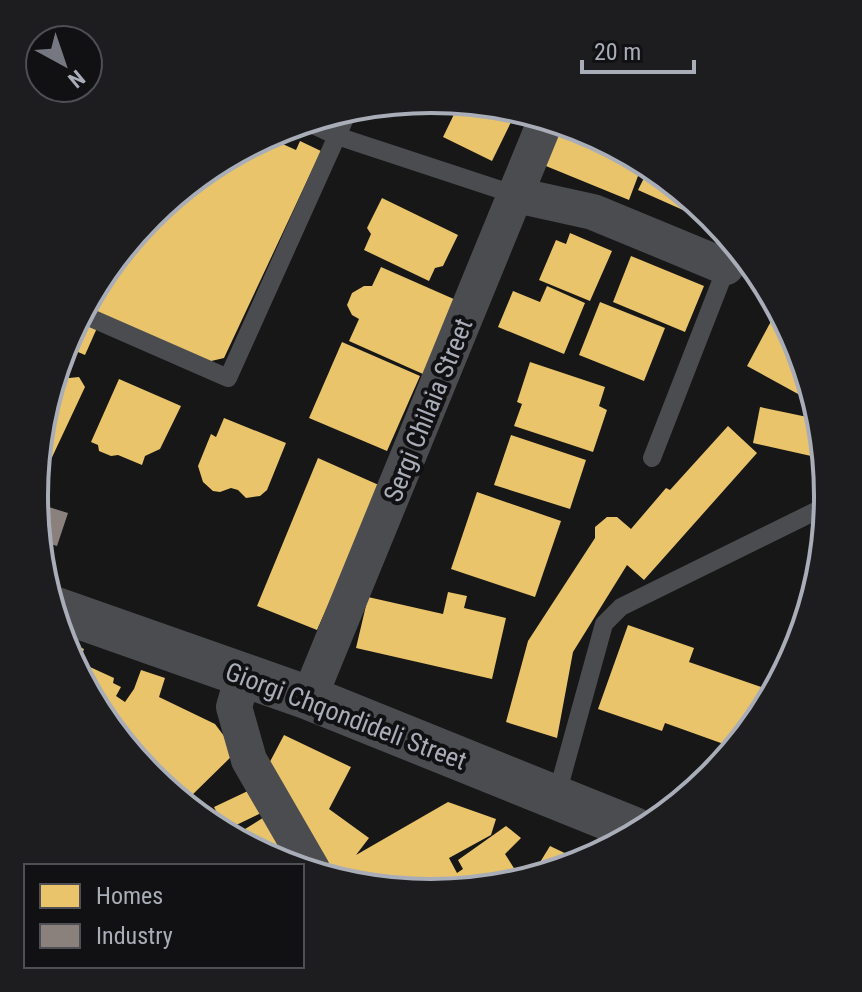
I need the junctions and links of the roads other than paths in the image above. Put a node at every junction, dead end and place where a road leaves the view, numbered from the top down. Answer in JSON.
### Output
{"nodes":[{"id":1,"x":343,"y":123,"type":"edge"},
{"id":2,"x":322,"y":129,"type":"edge"},
{"id":3,"x":542,"y":130,"type":"edge"},
{"id":4,"x":337,"y":136,"type":"junction"},
{"id":5,"x":516,"y":195,"type":"junction"},
{"id":6,"x":730,"y":258,"type":"edge"},
{"id":7,"x":92,"y":318,"type":"edge"},
{"id":8,"x":652,"y":458,"type":"dead end"},
{"id":9,"x":813,"y":512,"type":"edge"},
{"id":10,"x":66,"y":613,"type":"edge"},
{"id":11,"x":243,"y":676,"type":"junction"},
{"id":12,"x":309,"y":698,"type":"junction"},
{"id":13,"x":556,"y":798,"type":"junction"},
{"id":14,"x":626,"y":826,"type":"edge"},
{"id":15,"x":306,"y":858,"type":"edge"}],
"edges":[{"from":1,"to":4,"type":"lane"},
{"from":2,"to":4,"type":"lane"},
{"from":3,"to":5,"type":"street","name":"Sergi Chilaia Street"},
{"from":4,"to":5,"type":"lane"},
{"from":4,"to":7,"type":"lane"},
{"from":5,"to":6,"type":"street"},
{"from":5,"to":12,"type":"street","name":"Sergi Chilaia Street"},
{"from":6,"to":8,"type":"lane"},
{"from":9,"to":13,"type":"lane"},
{"from":10,"to":11,"type":"street","name":"Giorgi Chqondideli Street"},
{"from":11,"to":12,"type":"street","name":"Giorgi Chqondideli Street"},
{"from":11,"to":15,"type":"street"},
{"from":12,"to":13,"type":"street","name":"Giorgi Chqondideli Street"},
{"from":13,"to":14,"type":"street","name":"Giorgi Chqondideli Street"}]}
